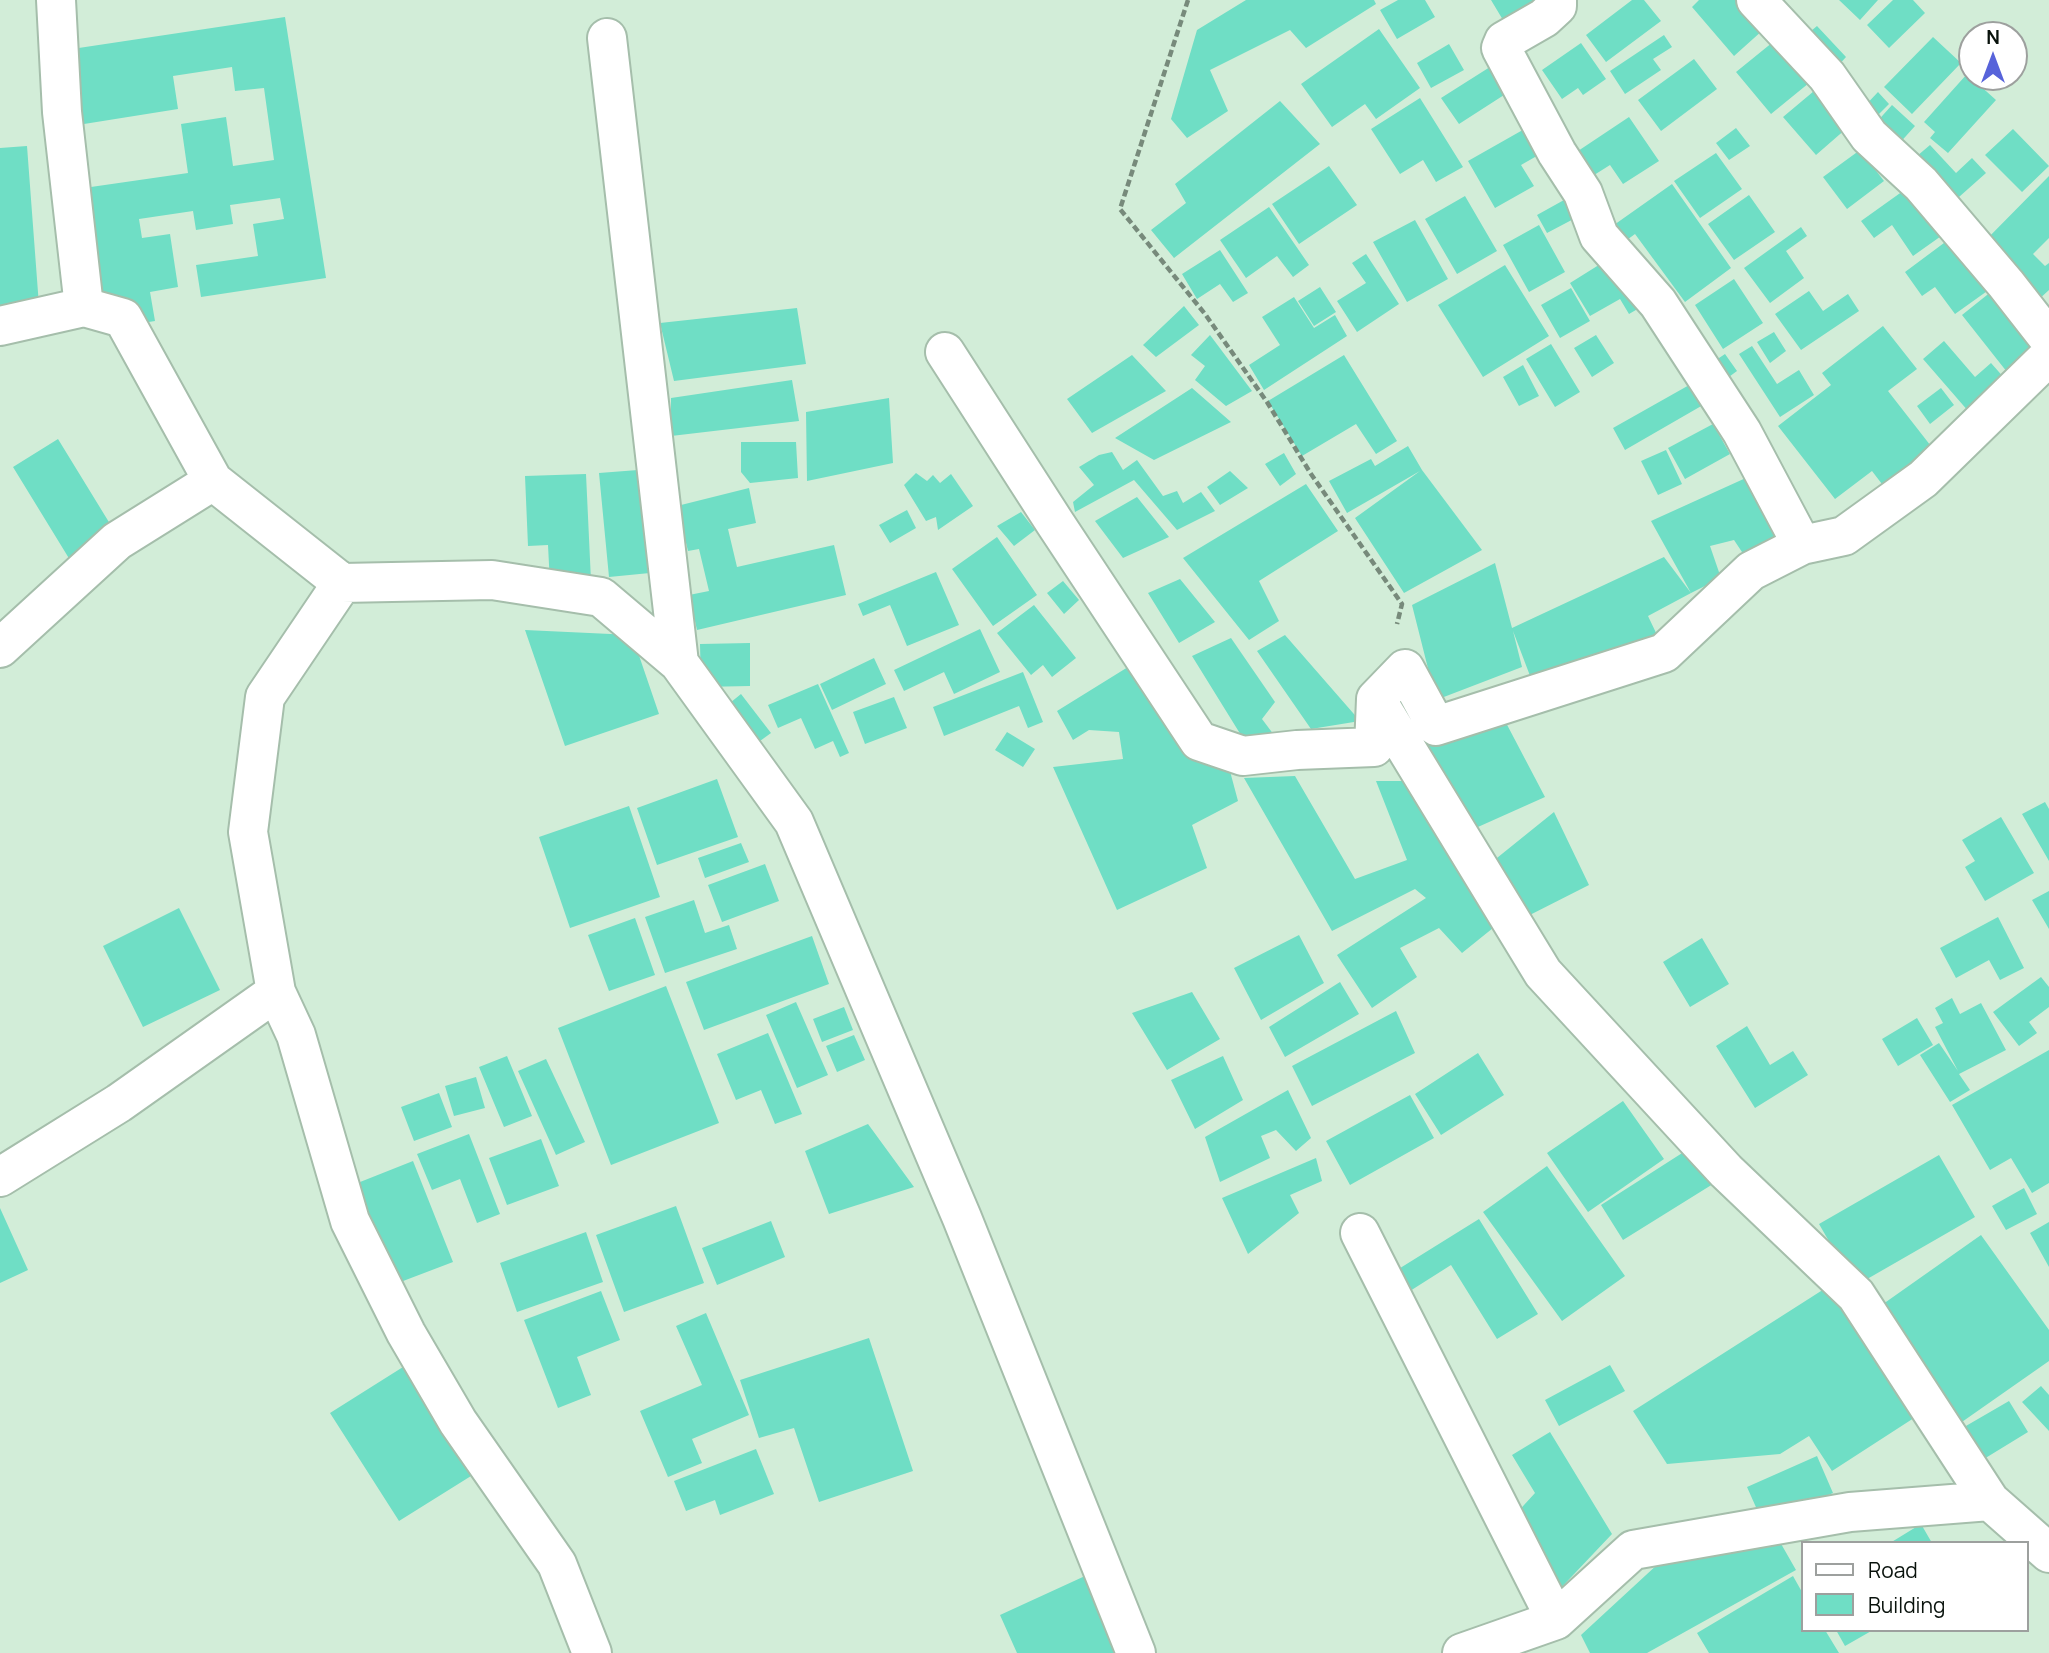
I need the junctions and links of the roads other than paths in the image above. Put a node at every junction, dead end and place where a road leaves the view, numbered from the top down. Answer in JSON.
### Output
{"nodes":[{"id":1,"x":56,"y":0,"type":"edge"},
{"id":2,"x":1557,"y":0,"type":"edge"},
{"id":3,"x":1756,"y":0,"type":"edge"},
{"id":4,"x":607,"y":38,"type":"dead end"},
{"id":5,"x":84,"y":307,"type":"junction"},
{"id":6,"x":0,"y":326,"type":"edge"},
{"id":7,"x":2049,"y":339,"type":"edge"},
{"id":8,"x":945,"y":352,"type":"dead end"},
{"id":9,"x":2049,"y":356,"type":"edge"},
{"id":10,"x":213,"y":481,"type":"junction"},
{"id":11,"x":1802,"y":545,"type":"junction"},
{"id":12,"x":342,"y":583,"type":"junction"},
{"id":13,"x":0,"y":648,"type":"edge"},
{"id":14,"x":679,"y":663,"type":"junction"},
{"id":15,"x":1376,"y":699,"type":"junction"},
{"id":16,"x":276,"y":992,"type":"junction"},
{"id":17,"x":0,"y":1177,"type":"edge"},
{"id":18,"x":1360,"y":1233,"type":"dead end"},
{"id":19,"x":1990,"y":1501,"type":"junction"},
{"id":20,"x":2049,"y":1553,"type":"edge"},
{"id":21,"x":1556,"y":1620,"type":"junction"},
{"id":22,"x":592,"y":1653,"type":"edge"},
{"id":23,"x":1136,"y":1653,"type":"edge"},
{"id":24,"x":1462,"y":1653,"type":"edge"}],
"edges":[{"from":1,"to":5,"type":"street"},
{"from":2,"to":11,"type":"street"},
{"from":3,"to":7,"type":"street"},
{"from":4,"to":14,"type":"street"},
{"from":5,"to":6,"type":"street"},
{"from":5,"to":10,"type":"street"},
{"from":8,"to":15,"type":"street"},
{"from":9,"to":11,"type":"street"},
{"from":10,"to":12,"type":"street"},
{"from":10,"to":13,"type":"street"},
{"from":11,"to":15,"type":"street"},
{"from":12,"to":14,"type":"street"},
{"from":12,"to":16,"type":"street"},
{"from":14,"to":23,"type":"street"},
{"from":15,"to":19,"type":"street"},
{"from":16,"to":17,"type":"street"},
{"from":16,"to":22,"type":"street"},
{"from":18,"to":21,"type":"street"},
{"from":19,"to":20,"type":"street"},
{"from":19,"to":21,"type":"street"},
{"from":21,"to":24,"type":"street"}]}
